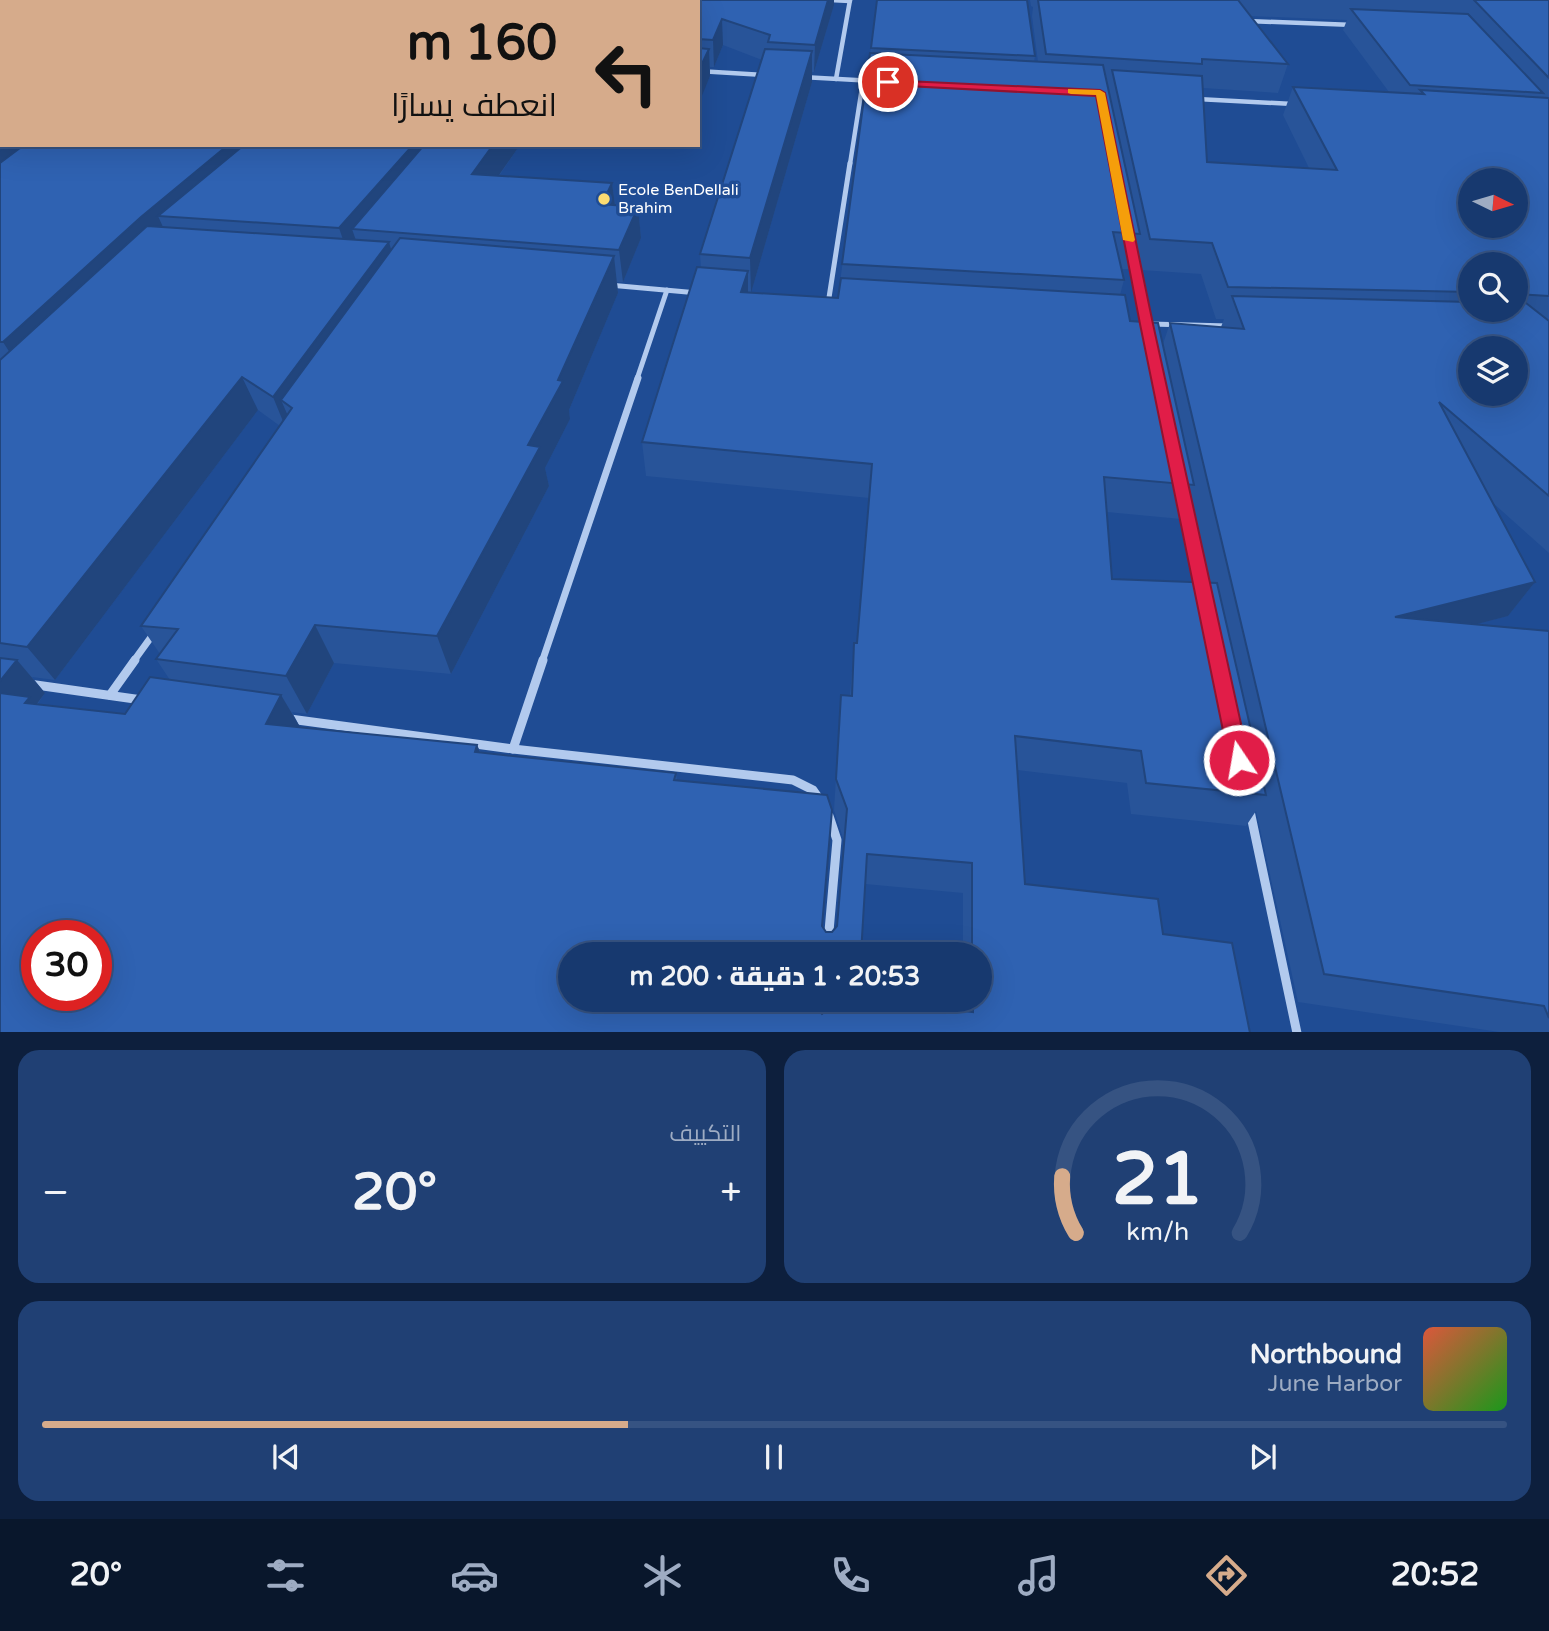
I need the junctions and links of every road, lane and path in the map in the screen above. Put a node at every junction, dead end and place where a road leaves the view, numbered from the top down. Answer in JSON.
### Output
{"nodes":[{"id":1,"x":830,"y":0,"type":"edge"},
{"id":2,"x":850,"y":0,"type":"edge"},
{"id":3,"x":1236,"y":20,"type":"edge"},
{"id":4,"x":1362,"y":26,"type":"edge"},
{"id":5,"x":700,"y":71,"type":"edge"},
{"id":6,"x":767,"y":75,"type":"edge"},
{"id":7,"x":794,"y":77,"type":"edge"},
{"id":8,"x":836,"y":79,"type":"junction"},
{"id":9,"x":863,"y":81,"type":"junction"},
{"id":10,"x":876,"y":81,"type":"edge"},
{"id":11,"x":1194,"y":98,"type":"edge"},
{"id":12,"x":1302,"y":105,"type":"edge"},
{"id":13,"x":1130,"y":243,"type":"edge"},
{"id":14,"x":598,"y":284,"type":"edge"},
{"id":15,"x":667,"y":290,"type":"junction"},
{"id":16,"x":707,"y":293,"type":"edge"},
{"id":17,"x":815,"y":303,"type":"edge"},
{"id":18,"x":828,"y":304,"type":"junction"},
{"id":19,"x":842,"y":304,"type":"edge"},
{"id":20,"x":1132,"y":323,"type":"edge"},
{"id":21,"x":1146,"y":324,"type":"junction"},
{"id":22,"x":1243,"y":326,"type":"edge"},
{"id":23,"x":1149,"y":338,"type":"edge"},
{"id":24,"x":1181,"y":488,"type":"edge"},
{"id":25,"x":1204,"y":597,"type":"edge"},
{"id":26,"x":157,"y":628,"type":"edge"},
{"id":27,"x":14,"y":682,"type":"edge"},
{"id":28,"x":110,"y":695,"type":"junction"},
{"id":29,"x":150,"y":701,"type":"edge"},
{"id":30,"x":285,"y":719,"type":"dead end"},
{"id":31,"x":513,"y":749,"type":"junction"},
{"id":32,"x":1248,"y":801,"type":"edge"},
{"id":33,"x":828,"y":942,"type":"edge"},
{"id":34,"x":822,"y":1012,"type":"edge"},
{"id":35,"x":820,"y":1032,"type":"edge"},
{"id":36,"x":1297,"y":1032,"type":"edge"}],
"edges":[{"from":1,"to":2,"type":"street"},
{"from":2,"to":8,"type":"street"},
{"from":3,"to":4,"type":"street"},
{"from":5,"to":6,"type":"street"},
{"from":7,"to":8,"type":"street"},
{"from":8,"to":9,"type":"street"},
{"from":9,"to":10,"type":"street"},
{"from":9,"to":18,"type":"street"},
{"from":11,"to":12,"type":"street"},
{"from":13,"to":21,"type":"street"},
{"from":14,"to":15,"type":"street"},
{"from":15,"to":16,"type":"street"},
{"from":15,"to":31,"type":"street"},
{"from":17,"to":18,"type":"street"},
{"from":18,"to":19,"type":"street"},
{"from":20,"to":21,"type":"street"},
{"from":21,"to":22,"type":"street"},
{"from":21,"to":23,"type":"street"},
{"from":24,"to":25,"type":"street"},
{"from":26,"to":28,"type":"street"},
{"from":27,"to":28,"type":"street"},
{"from":28,"to":29,"type":"street"},
{"from":30,"to":31,"type":"street"},
{"from":31,"to":33,"type":"street"},
{"from":32,"to":36,"type":"street"},
{"from":34,"to":35,"type":"street"}]}
